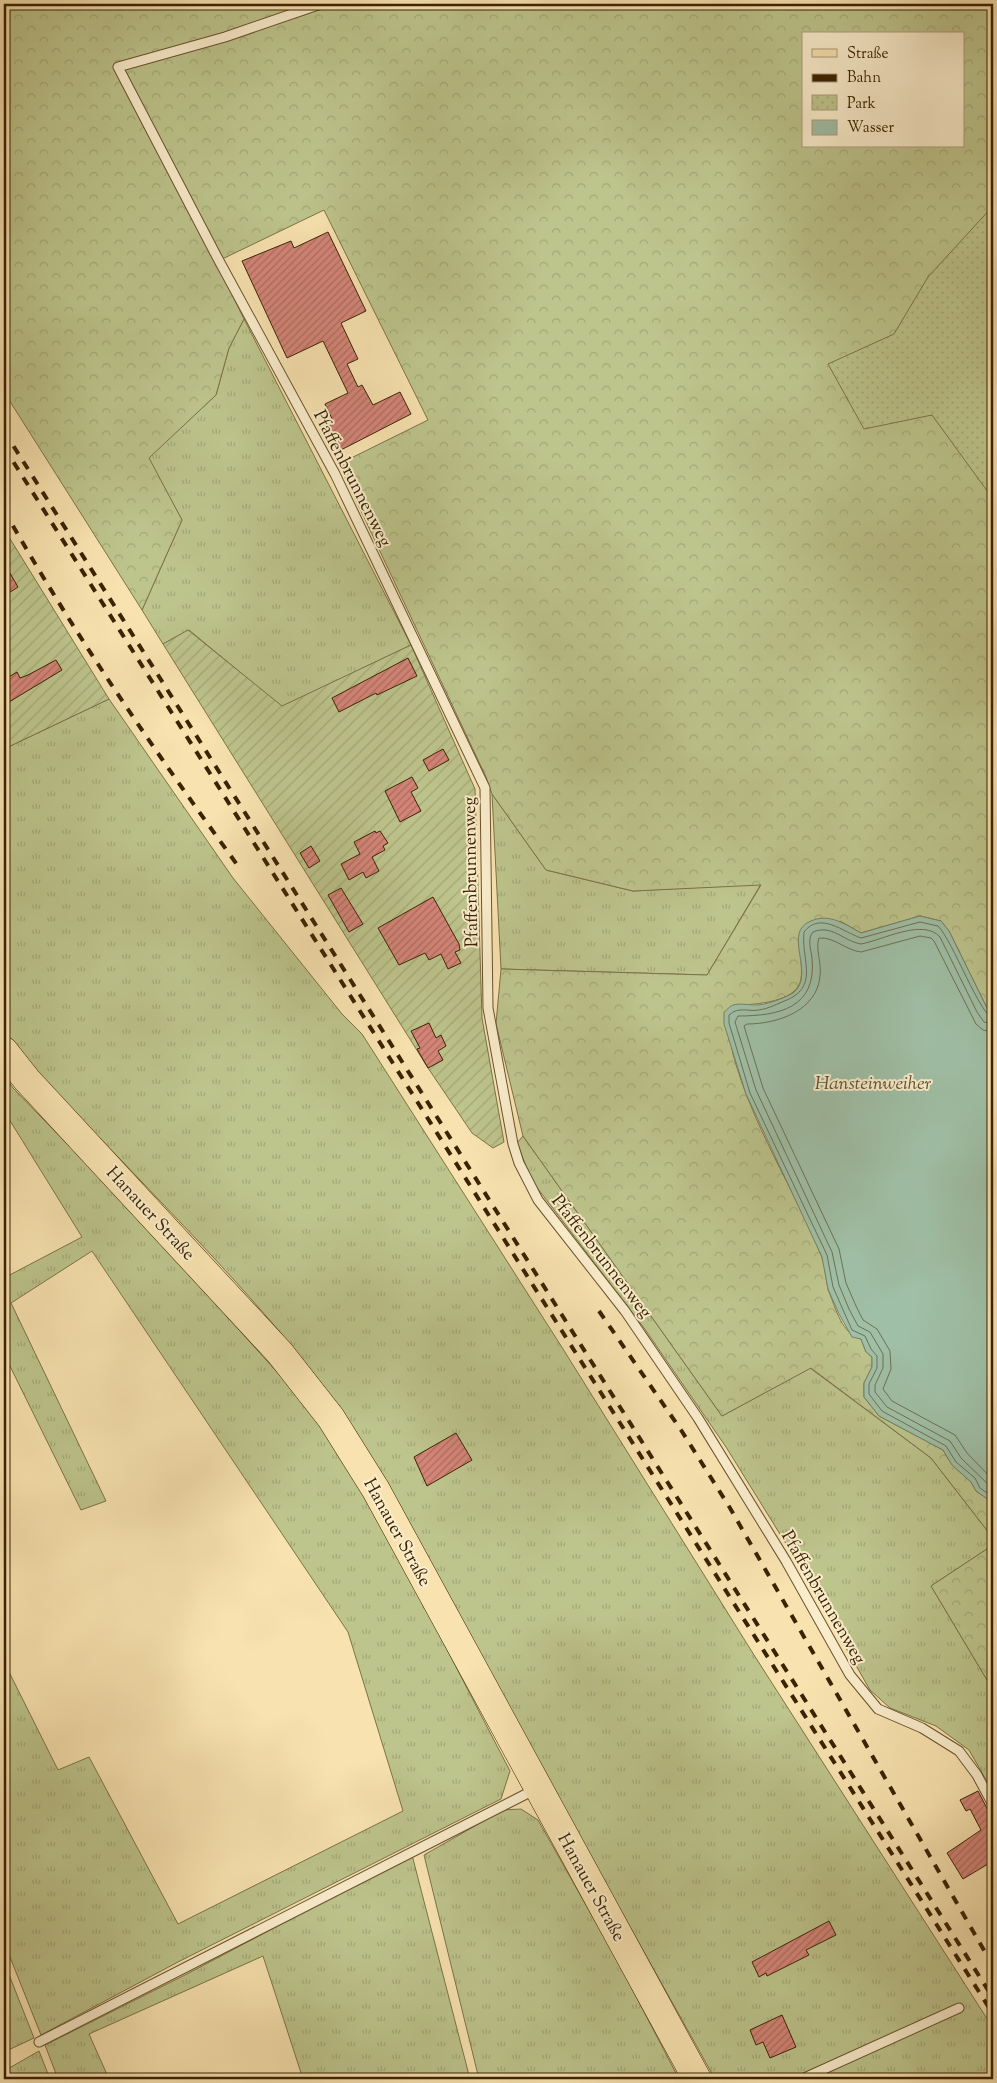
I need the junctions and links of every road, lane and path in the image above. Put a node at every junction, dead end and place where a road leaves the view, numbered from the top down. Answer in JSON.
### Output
{"nodes":[{"id":1,"x":321,"y":4,"type":"edge"},
{"id":2,"x":4,"y":1051,"type":"edge"},
{"id":3,"x":538,"y":1788,"type":"junction"},
{"id":4,"x":993,"y":1805,"type":"edge"},
{"id":5,"x":959,"y":2008,"type":"dead end"},
{"id":6,"x":39,"y":2042,"type":"dead end"},
{"id":7,"x":697,"y":2079,"type":"edge"},
{"id":8,"x":802,"y":2079,"type":"edge"}],
"edges":[{"from":1,"to":4,"type":"lane","name":"Pfaffenbrunnenweg"},
{"from":2,"to":3,"type":"main road","name":"Hanauer Straße"},
{"from":3,"to":6,"type":"lane"},
{"from":3,"to":7,"type":"main road","name":"Hanauer Straße"},
{"from":5,"to":8,"type":"lane"}]}
